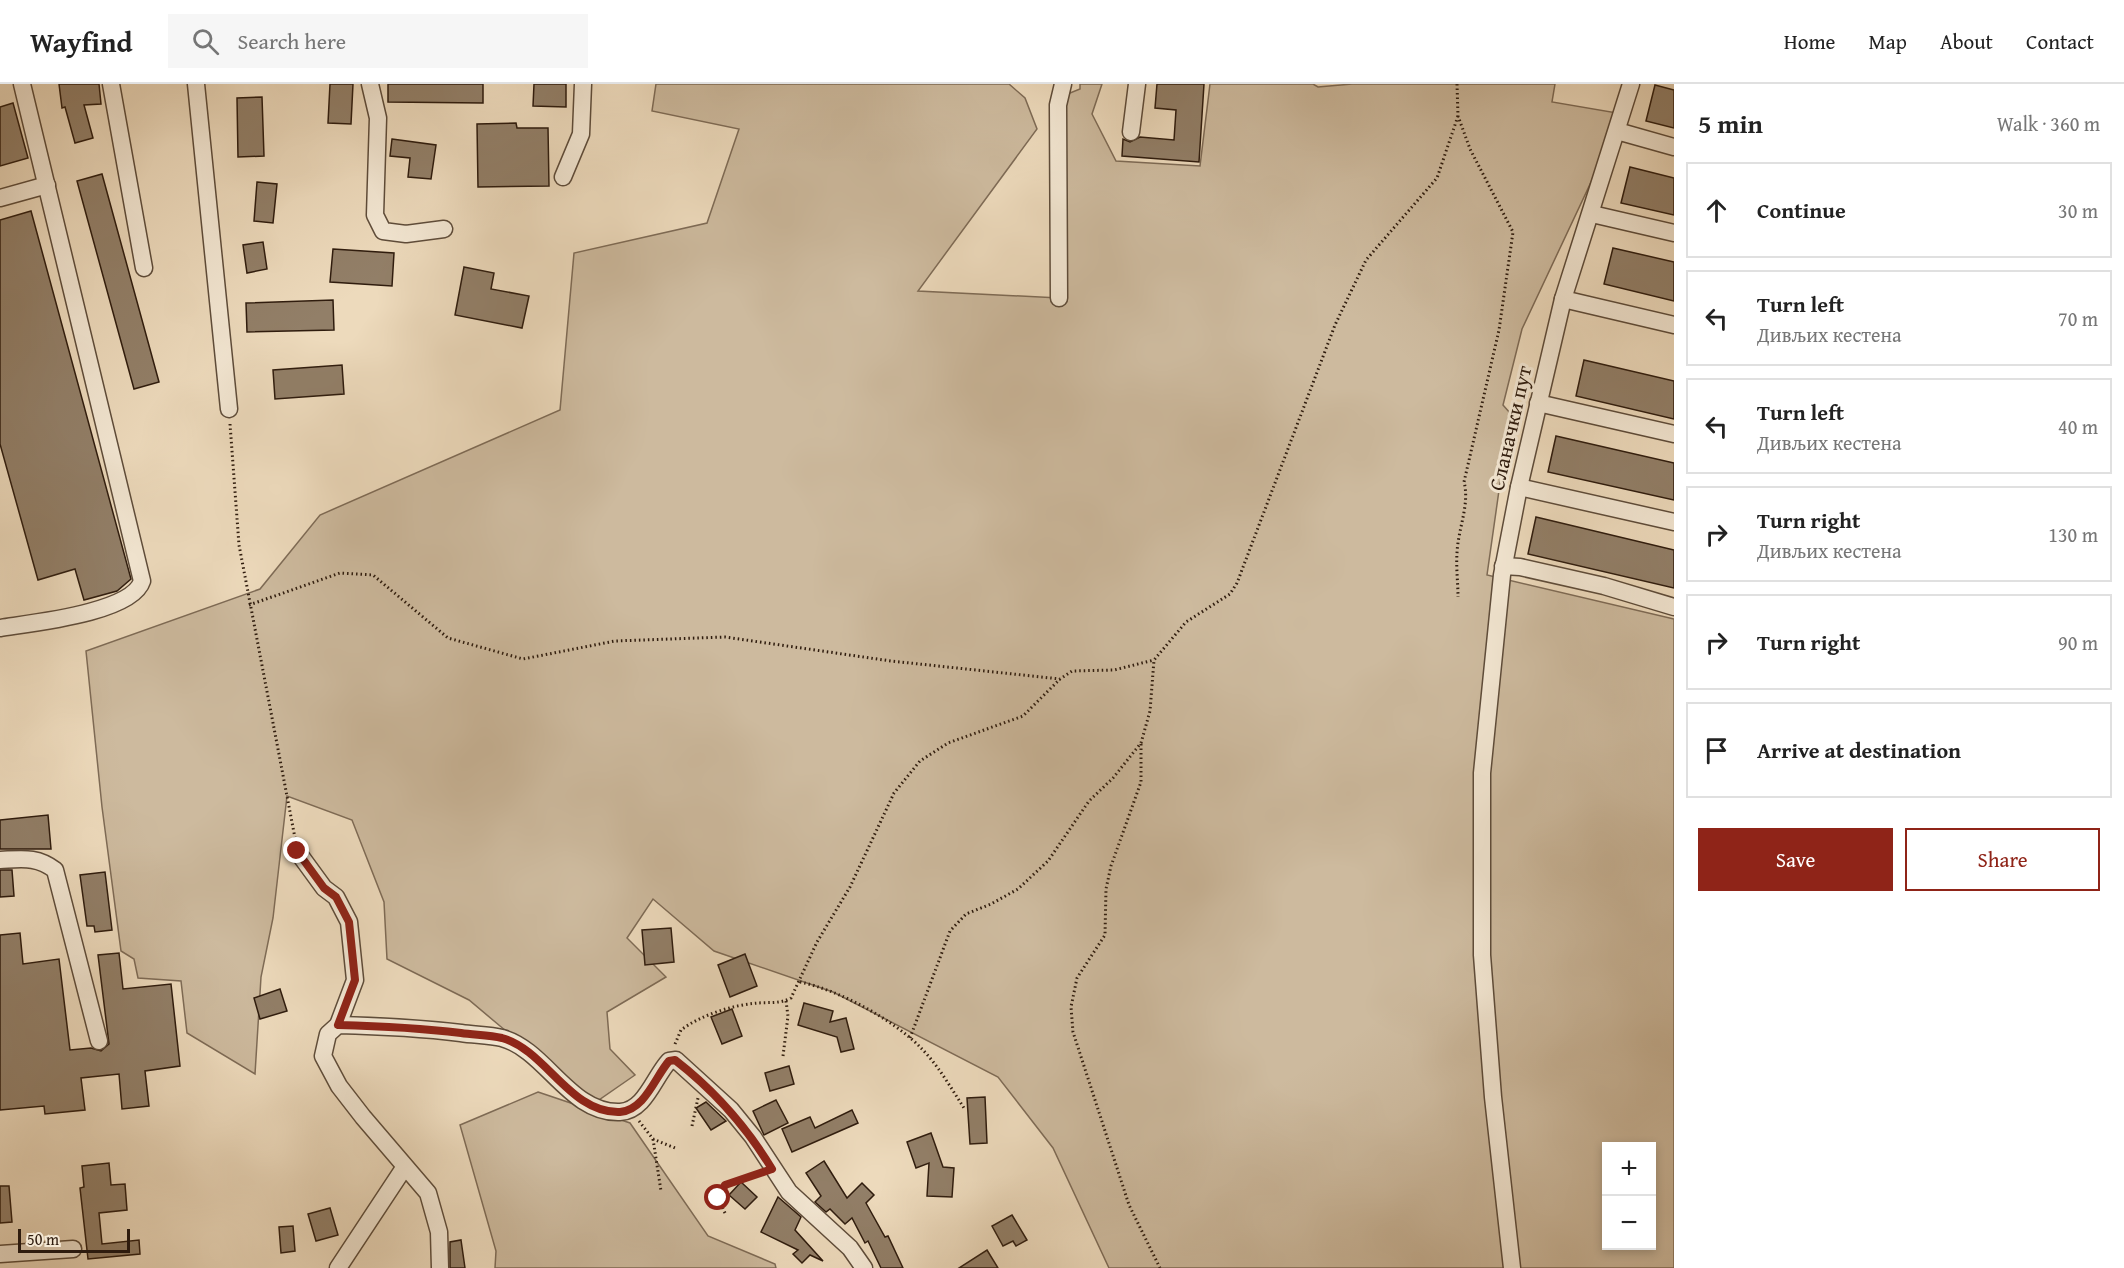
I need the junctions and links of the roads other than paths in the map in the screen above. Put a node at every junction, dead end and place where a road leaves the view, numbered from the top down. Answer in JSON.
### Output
{"nodes":[{"id":1,"x":22,"y":84,"type":"edge"},
{"id":2,"x":111,"y":84,"type":"edge"},
{"id":3,"x":196,"y":84,"type":"edge"},
{"id":4,"x":370,"y":84,"type":"edge"},
{"id":5,"x":582,"y":84,"type":"edge"},
{"id":6,"x":1063,"y":84,"type":"edge"},
{"id":7,"x":1137,"y":84,"type":"edge"},
{"id":8,"x":1631,"y":84,"type":"edge"},
{"id":9,"x":1617,"y":131,"type":"junction"},
{"id":10,"x":1131,"y":132,"type":"dead end"},
{"id":11,"x":1674,"y":147,"type":"edge"},
{"id":12,"x":564,"y":177,"type":"dead end"},
{"id":13,"x":47,"y":185,"type":"junction"},
{"id":14,"x":0,"y":198,"type":"edge"},
{"id":15,"x":1592,"y":214,"type":"junction"},
{"id":16,"x":444,"y":229,"type":"dead end"},
{"id":17,"x":1674,"y":233,"type":"edge"},
{"id":18,"x":144,"y":268,"type":"dead end"},
{"id":19,"x":1059,"y":298,"type":"dead end"},
{"id":20,"x":1563,"y":299,"type":"junction"},
{"id":21,"x":1674,"y":325,"type":"edge"},
{"id":22,"x":1538,"y":403,"type":"junction"},
{"id":23,"x":229,"y":409,"type":"road end"},
{"id":24,"x":1674,"y":434,"type":"edge"},
{"id":25,"x":1519,"y":487,"type":"junction"},
{"id":26,"x":1674,"y":522,"type":"edge"},
{"id":27,"x":1503,"y":570,"type":"junction"},
{"id":28,"x":1674,"y":608,"type":"edge"},
{"id":29,"x":0,"y":628,"type":"edge"},
{"id":30,"x":297,"y":851,"type":"road end"},
{"id":31,"x":0,"y":860,"type":"edge"},
{"id":32,"x":338,"y":1025,"type":"junction"},
{"id":33,"x":99,"y":1041,"type":"dead end"},
{"id":34,"x":404,"y":1167,"type":"junction"},
{"id":35,"x":73,"y":1249,"type":"dead end"},
{"id":36,"x":0,"y":1254,"type":"edge"},
{"id":37,"x":338,"y":1268,"type":"edge"},
{"id":38,"x":440,"y":1268,"type":"edge"},
{"id":39,"x":864,"y":1268,"type":"edge"},
{"id":40,"x":1512,"y":1268,"type":"edge"}],
"edges":[{"from":1,"to":13,"type":"street"},
{"from":2,"to":18,"type":"street"},
{"from":3,"to":23,"type":"street"},
{"from":4,"to":16,"type":"street"},
{"from":5,"to":12,"type":"street"},
{"from":6,"to":19,"type":"street"},
{"from":7,"to":10,"type":"street"},
{"from":8,"to":9,"type":"street","name":"Сланачки пут"},
{"from":9,"to":11,"type":"street"},
{"from":9,"to":15,"type":"street","name":"Сланачки пут"},
{"from":13,"to":14,"type":"street"},
{"from":13,"to":29,"type":"street"},
{"from":15,"to":17,"type":"street"},
{"from":15,"to":20,"type":"street","name":"Сланачки пут"},
{"from":20,"to":21,"type":"street"},
{"from":20,"to":22,"type":"street","name":"Сланачки пут"},
{"from":22,"to":24,"type":"street"},
{"from":22,"to":25,"type":"street","name":"Сланачки пут"},
{"from":25,"to":26,"type":"street"},
{"from":25,"to":27,"type":"street","name":"Сланачки пут"},
{"from":27,"to":28,"type":"street"},
{"from":27,"to":40,"type":"street","name":"Сланачки пут"},
{"from":30,"to":32,"type":"street"},
{"from":31,"to":33,"type":"street"},
{"from":32,"to":34,"type":"street"},
{"from":32,"to":39,"type":"street"},
{"from":34,"to":37,"type":"street"},
{"from":34,"to":38,"type":"street"},
{"from":35,"to":36,"type":"street"}]}
